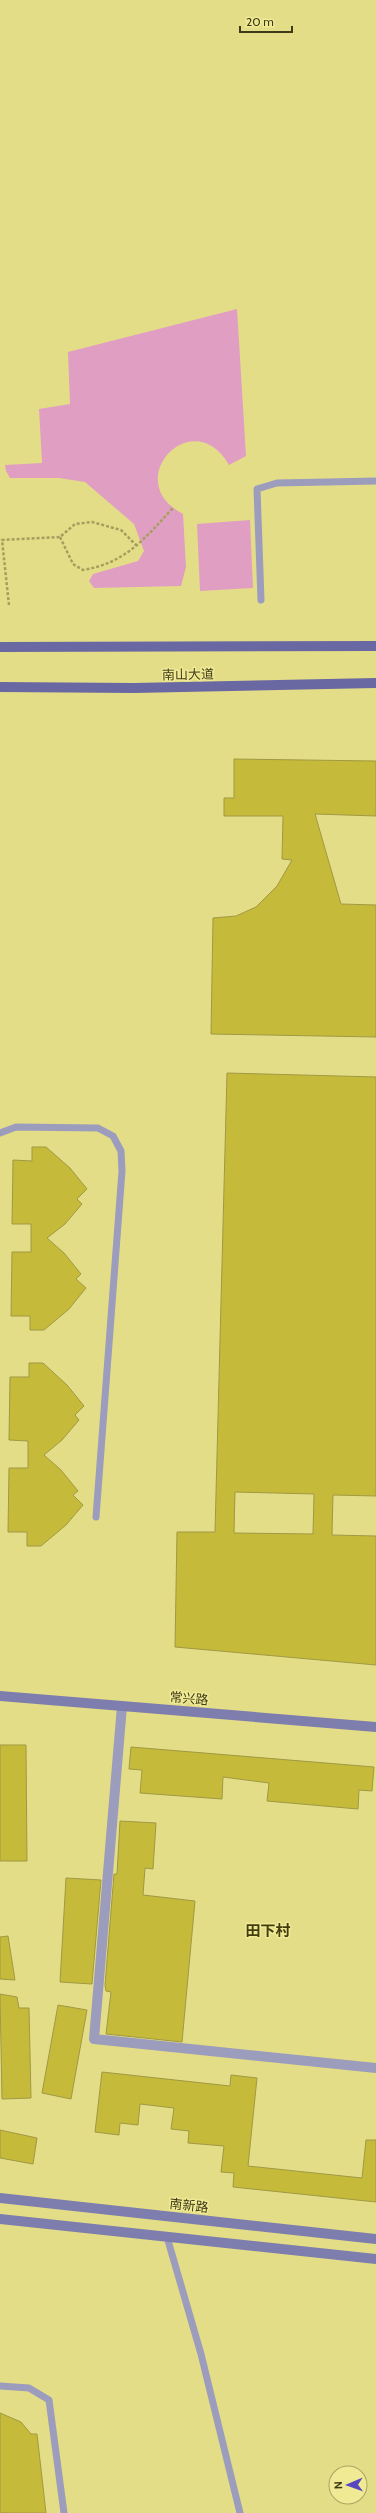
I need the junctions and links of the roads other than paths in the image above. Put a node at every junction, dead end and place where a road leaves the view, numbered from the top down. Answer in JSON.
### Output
{"nodes":[{"id":1,"x":376,"y":481,"type":"edge"},
{"id":2,"x":261,"y":600,"type":"dead end"},
{"id":3,"x":376,"y":646,"type":"edge"},
{"id":4,"x":0,"y":647,"type":"edge"},
{"id":5,"x":376,"y":683,"type":"edge"},
{"id":6,"x":0,"y":687,"type":"edge"},
{"id":7,"x":0,"y":1133,"type":"edge"},
{"id":8,"x":96,"y":1517,"type":"dead end"},
{"id":9,"x":0,"y":1696,"type":"edge"},
{"id":10,"x":122,"y":1706,"type":"junction"},
{"id":11,"x":376,"y":1727,"type":"edge"},
{"id":12,"x":376,"y":2068,"type":"edge"},
{"id":13,"x":0,"y":2198,"type":"edge"},
{"id":14,"x":0,"y":2219,"type":"edge"},
{"id":15,"x":167,"y":2237,"type":"junction"},
{"id":16,"x":376,"y":2239,"type":"edge"},
{"id":17,"x":376,"y":2260,"type":"edge"},
{"id":18,"x":0,"y":2386,"type":"edge"},
{"id":19,"x":64,"y":2513,"type":"edge"},
{"id":20,"x":240,"y":2513,"type":"edge"}],
"edges":[{"from":1,"to":2,"type":"lane"},
{"from":3,"to":4,"type":"main road"},
{"from":5,"to":6,"type":"main road","name":"南山大道"},
{"from":7,"to":8,"type":"lane"},
{"from":9,"to":10,"type":"main road","name":"常兴路"},
{"from":10,"to":11,"type":"main road","name":"常兴路"},
{"from":10,"to":12,"type":"street"},
{"from":13,"to":16,"type":"main road","name":"南新路"},
{"from":14,"to":15,"type":"main road"},
{"from":15,"to":17,"type":"main road"},
{"from":15,"to":20,"type":"lane"},
{"from":18,"to":19,"type":"lane"}]}
